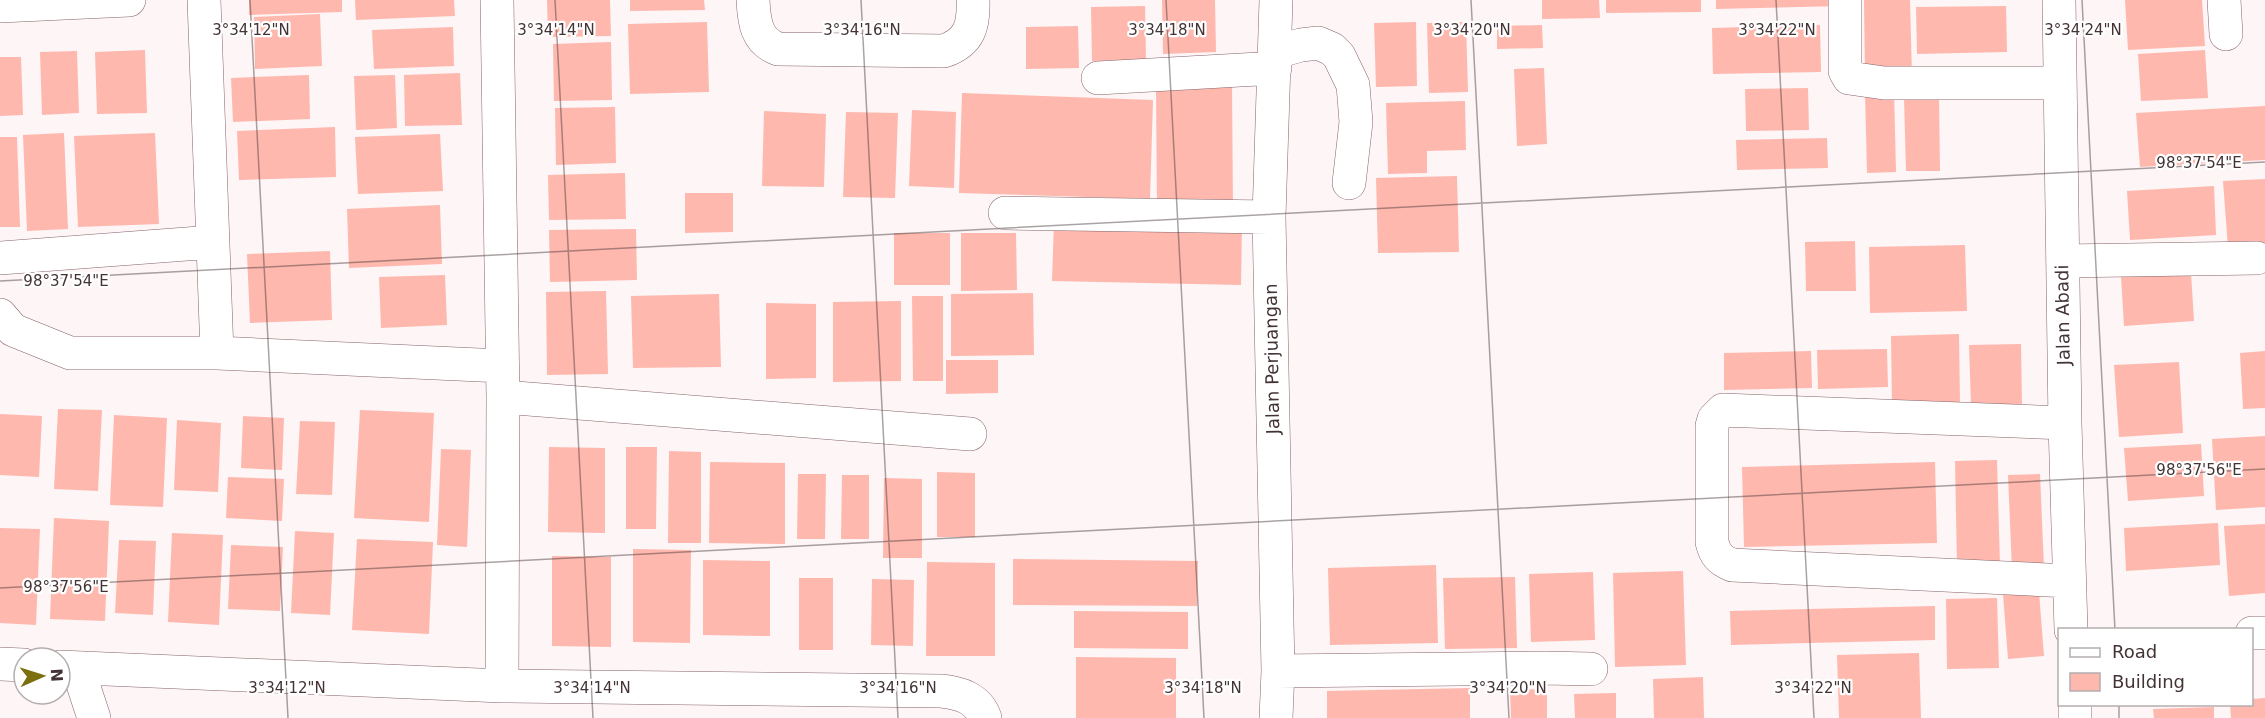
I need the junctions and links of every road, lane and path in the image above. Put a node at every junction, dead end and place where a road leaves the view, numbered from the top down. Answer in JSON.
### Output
{"nodes":[{"id":1,"x":129,"y":0,"type":"edge"},
{"id":2,"x":204,"y":0,"type":"edge"},
{"id":3,"x":497,"y":0,"type":"edge"},
{"id":4,"x":753,"y":0,"type":"edge"},
{"id":5,"x":973,"y":0,"type":"edge"},
{"id":6,"x":1276,"y":0,"type":"edge"},
{"id":7,"x":1845,"y":0,"type":"edge"},
{"id":8,"x":2059,"y":0,"type":"edge"},
{"id":9,"x":2224,"y":0,"type":"edge"},
{"id":10,"x":0,"y":6,"type":"edge"},
{"id":11,"x":2226,"y":34,"type":"dead end"},
{"id":12,"x":1276,"y":60,"type":"junction"},
{"id":13,"x":1098,"y":78,"type":"dead end"},
{"id":14,"x":2060,"y":83,"type":"junction"},
{"id":15,"x":1349,"y":183,"type":"dead end"},
{"id":16,"x":1005,"y":213,"type":"dead end"},
{"id":17,"x":1269,"y":218,"type":"junction"},
{"id":18,"x":213,"y":242,"type":"junction"},
{"id":19,"x":0,"y":258,"type":"edge"},
{"id":20,"x":2257,"y":258,"type":"dead end"},
{"id":21,"x":2063,"y":261,"type":"junction"},
{"id":22,"x":0,"y":315,"type":"edge"},
{"id":23,"x":216,"y":353,"type":"junction"},
{"id":24,"x":503,"y":382,"type":"junction"},
{"id":25,"x":2065,"y":423,"type":"junction"},
{"id":26,"x":970,"y":434,"type":"dead end"},
{"id":27,"x":2069,"y":581,"type":"junction"},
{"id":28,"x":2071,"y":628,"type":"edge"},
{"id":29,"x":72,"y":668,"type":"edge"},
{"id":30,"x":1591,"y":669,"type":"dead end"},
{"id":31,"x":1278,"y":671,"type":"junction"},
{"id":32,"x":72,"y":674,"type":"edge"},
{"id":33,"x":502,"y":686,"type":"junction"},
{"id":34,"x":94,"y":718,"type":"edge"},
{"id":35,"x":985,"y":718,"type":"edge"},
{"id":36,"x":1276,"y":718,"type":"edge"}],
"edges":[{"from":1,"to":10,"type":"street"},
{"from":2,"to":18,"type":"street"},
{"from":3,"to":24,"type":"street"},
{"from":4,"to":5,"type":"street"},
{"from":6,"to":12,"type":"street","name":"Jalan Perjuangan"},
{"from":7,"to":14,"type":"street"},
{"from":8,"to":14,"type":"street","name":"Jalan Abadi"},
{"from":9,"to":11,"type":"street"},
{"from":12,"to":13,"type":"street"},
{"from":12,"to":15,"type":"street"},
{"from":12,"to":17,"type":"street","name":"Jalan Perjuangan"},
{"from":14,"to":21,"type":"street","name":"Jalan Abadi"},
{"from":16,"to":17,"type":"street"},
{"from":17,"to":31,"type":"street","name":"Jalan Perjuangan"},
{"from":18,"to":19,"type":"street"},
{"from":18,"to":23,"type":"street"},
{"from":20,"to":21,"type":"street"},
{"from":21,"to":25,"type":"street","name":"Jalan Abadi"},
{"from":22,"to":23,"type":"street"},
{"from":23,"to":24,"type":"street"},
{"from":24,"to":26,"type":"street"},
{"from":24,"to":33,"type":"street"},
{"from":25,"to":27,"type":"street","name":"Jalan Abadi"},
{"from":25,"to":27,"type":"street"},
{"from":27,"to":28,"type":"street","name":"Jalan Abadi"},
{"from":29,"to":33,"type":"street"},
{"from":30,"to":31,"type":"street"},
{"from":31,"to":36,"type":"street","name":"Jalan Perjuangan"},
{"from":32,"to":34,"type":"street"},
{"from":33,"to":35,"type":"street"}]}
